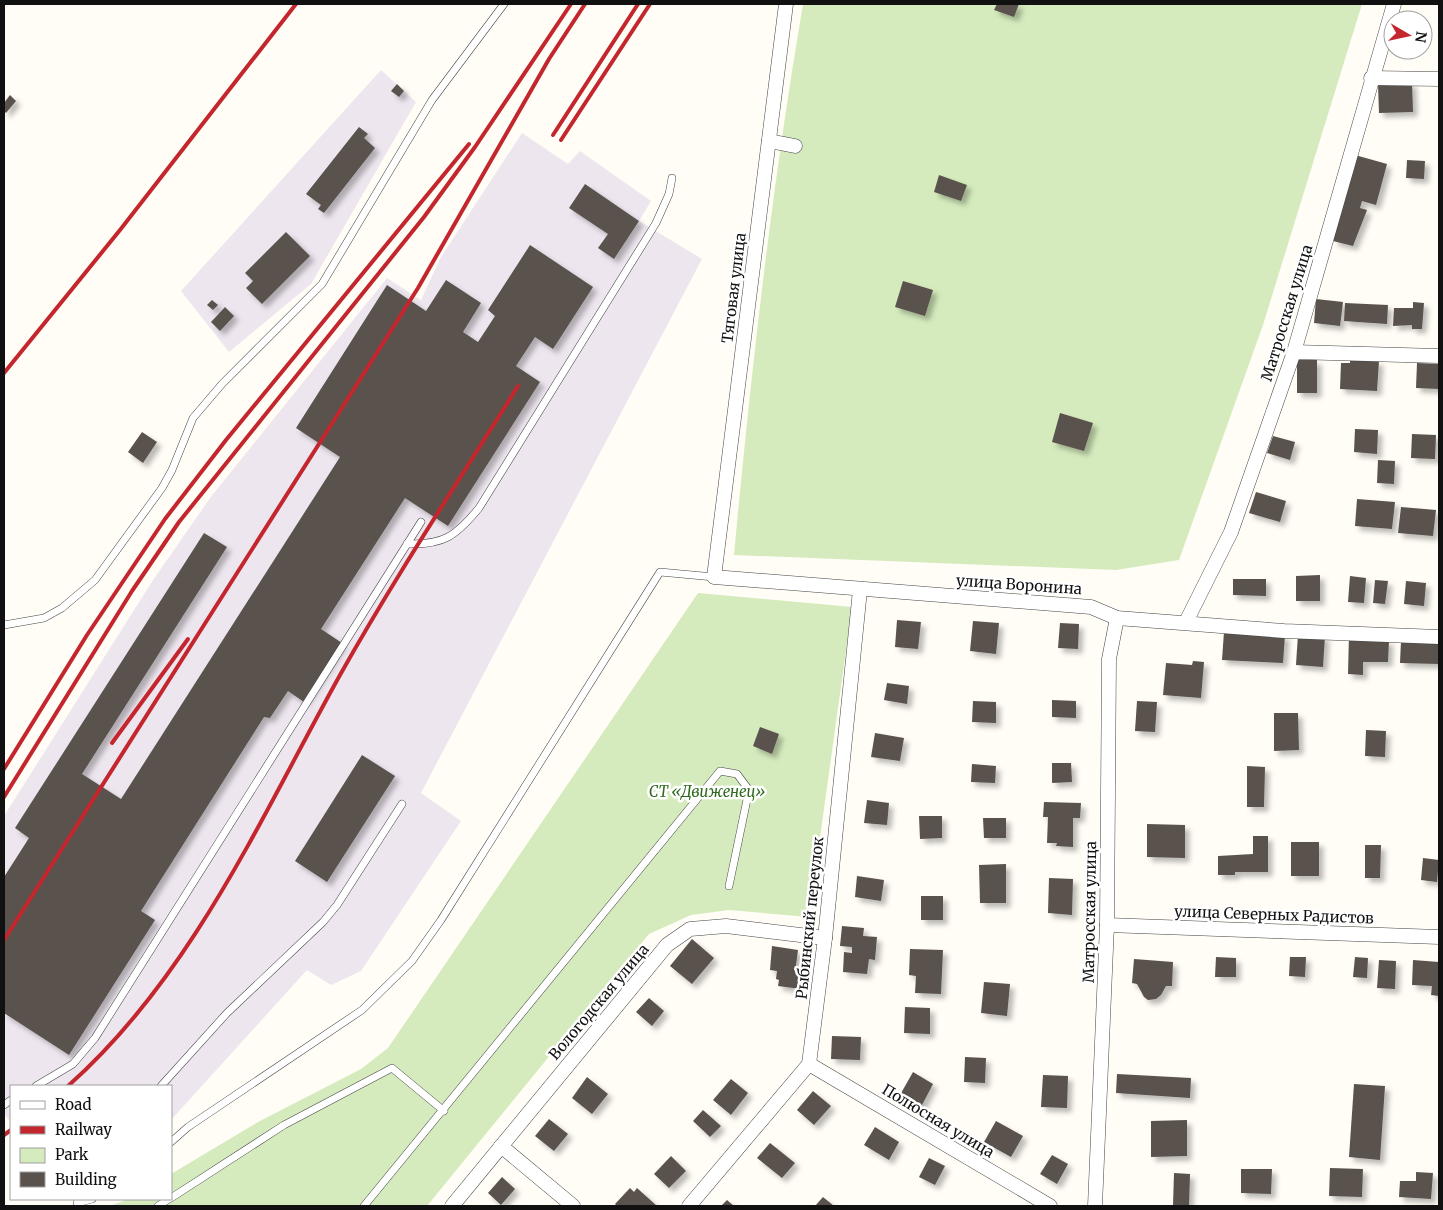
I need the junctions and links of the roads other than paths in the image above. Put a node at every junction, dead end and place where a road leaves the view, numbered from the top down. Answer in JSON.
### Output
{"nodes":[{"id":1,"x":504,"y":4,"type":"edge"},
{"id":2,"x":786,"y":4,"type":"edge"},
{"id":3,"x":1394,"y":4,"type":"edge"},
{"id":4,"x":1371,"y":78,"type":"junction"},
{"id":5,"x":1439,"y":79,"type":"edge"},
{"id":6,"x":769,"y":141,"type":"junction"},
{"id":7,"x":795,"y":146,"type":"dead end"},
{"id":8,"x":672,"y":178,"type":"dead end"},
{"id":9,"x":1294,"y":352,"type":"junction"},
{"id":10,"x":1439,"y":356,"type":"edge"},
{"id":11,"x":421,"y":522,"type":"dead end"},
{"id":12,"x":407,"y":544,"type":"junction"},
{"id":13,"x":714,"y":577,"type":"junction"},
{"id":14,"x":860,"y":590,"type":"junction"},
{"id":15,"x":1118,"y":618,"type":"junction"},
{"id":16,"x":1186,"y":622,"type":"junction"},
{"id":17,"x":4,"y":625,"type":"edge"},
{"id":18,"x":1439,"y":636,"type":"edge"},
{"id":19,"x":402,"y":804,"type":"dead end"},
{"id":20,"x":729,"y":886,"type":"dead end"},
{"id":21,"x":1107,"y":925,"type":"junction"},
{"id":22,"x":1439,"y":937,"type":"edge"},
{"id":23,"x":825,"y":938,"type":"junction"},
{"id":24,"x":809,"y":1064,"type":"junction"},
{"id":25,"x":38,"y":1085,"type":"edge"},
{"id":26,"x":162,"y":1085,"type":"edge"},
{"id":27,"x":444,"y":1111,"type":"junction"},
{"id":28,"x":172,"y":1141,"type":"edge"},
{"id":29,"x":501,"y":1146,"type":"junction"},
{"id":30,"x":172,"y":1197,"type":"edge"},
{"id":31,"x":77,"y":1201,"type":"edge"},
{"id":32,"x":69,"y":1206,"type":"edge"},
{"id":33,"x":364,"y":1206,"type":"edge"},
{"id":34,"x":452,"y":1206,"type":"edge"},
{"id":35,"x":573,"y":1206,"type":"edge"},
{"id":36,"x":689,"y":1206,"type":"edge"},
{"id":37,"x":1050,"y":1206,"type":"edge"},
{"id":38,"x":1095,"y":1206,"type":"edge"}],
"edges":[{"from":1,"to":17,"type":"lane"},
{"from":2,"to":6,"type":"street","name":"Тяговая улица"},
{"from":3,"to":4,"type":"street","name":"Матросская улица"},
{"from":4,"to":5,"type":"street"},
{"from":4,"to":9,"type":"street","name":"Матросская улица"},
{"from":6,"to":7,"type":"street"},
{"from":6,"to":13,"type":"street","name":"Тяговая улица"},
{"from":8,"to":12,"type":"lane"},
{"from":9,"to":10,"type":"street"},
{"from":9,"to":16,"type":"street","name":"Матросская улица"},
{"from":11,"to":12,"type":"lane"},
{"from":12,"to":25,"type":"lane"},
{"from":13,"to":14,"type":"street","name":"улица Воронина"},
{"from":13,"to":28,"type":"lane"},
{"from":14,"to":15,"type":"street","name":"улица Воронина"},
{"from":14,"to":23,"type":"street","name":"Рыбинский переулок"},
{"from":15,"to":16,"type":"street","name":"улица Воронина"},
{"from":15,"to":21,"type":"street","name":"Матросская улица"},
{"from":16,"to":18,"type":"street","name":"улица Воронина"},
{"from":19,"to":26,"type":"lane"},
{"from":20,"to":27,"type":"lane"},
{"from":21,"to":22,"type":"street","name":"улица Северных Радистов"},
{"from":21,"to":38,"type":"street","name":"Матросская улица"},
{"from":23,"to":24,"type":"street","name":"Рыбинский переулок"},
{"from":23,"to":29,"type":"street","name":"Вологодская улица"},
{"from":24,"to":36,"type":"street"},
{"from":24,"to":37,"type":"street","name":"Полюсная улица"},
{"from":27,"to":30,"type":"lane"},
{"from":27,"to":33,"type":"lane"},
{"from":29,"to":34,"type":"street","name":"Вологодская улица"},
{"from":29,"to":35,"type":"street"},
{"from":31,"to":32,"type":"lane"}]}
